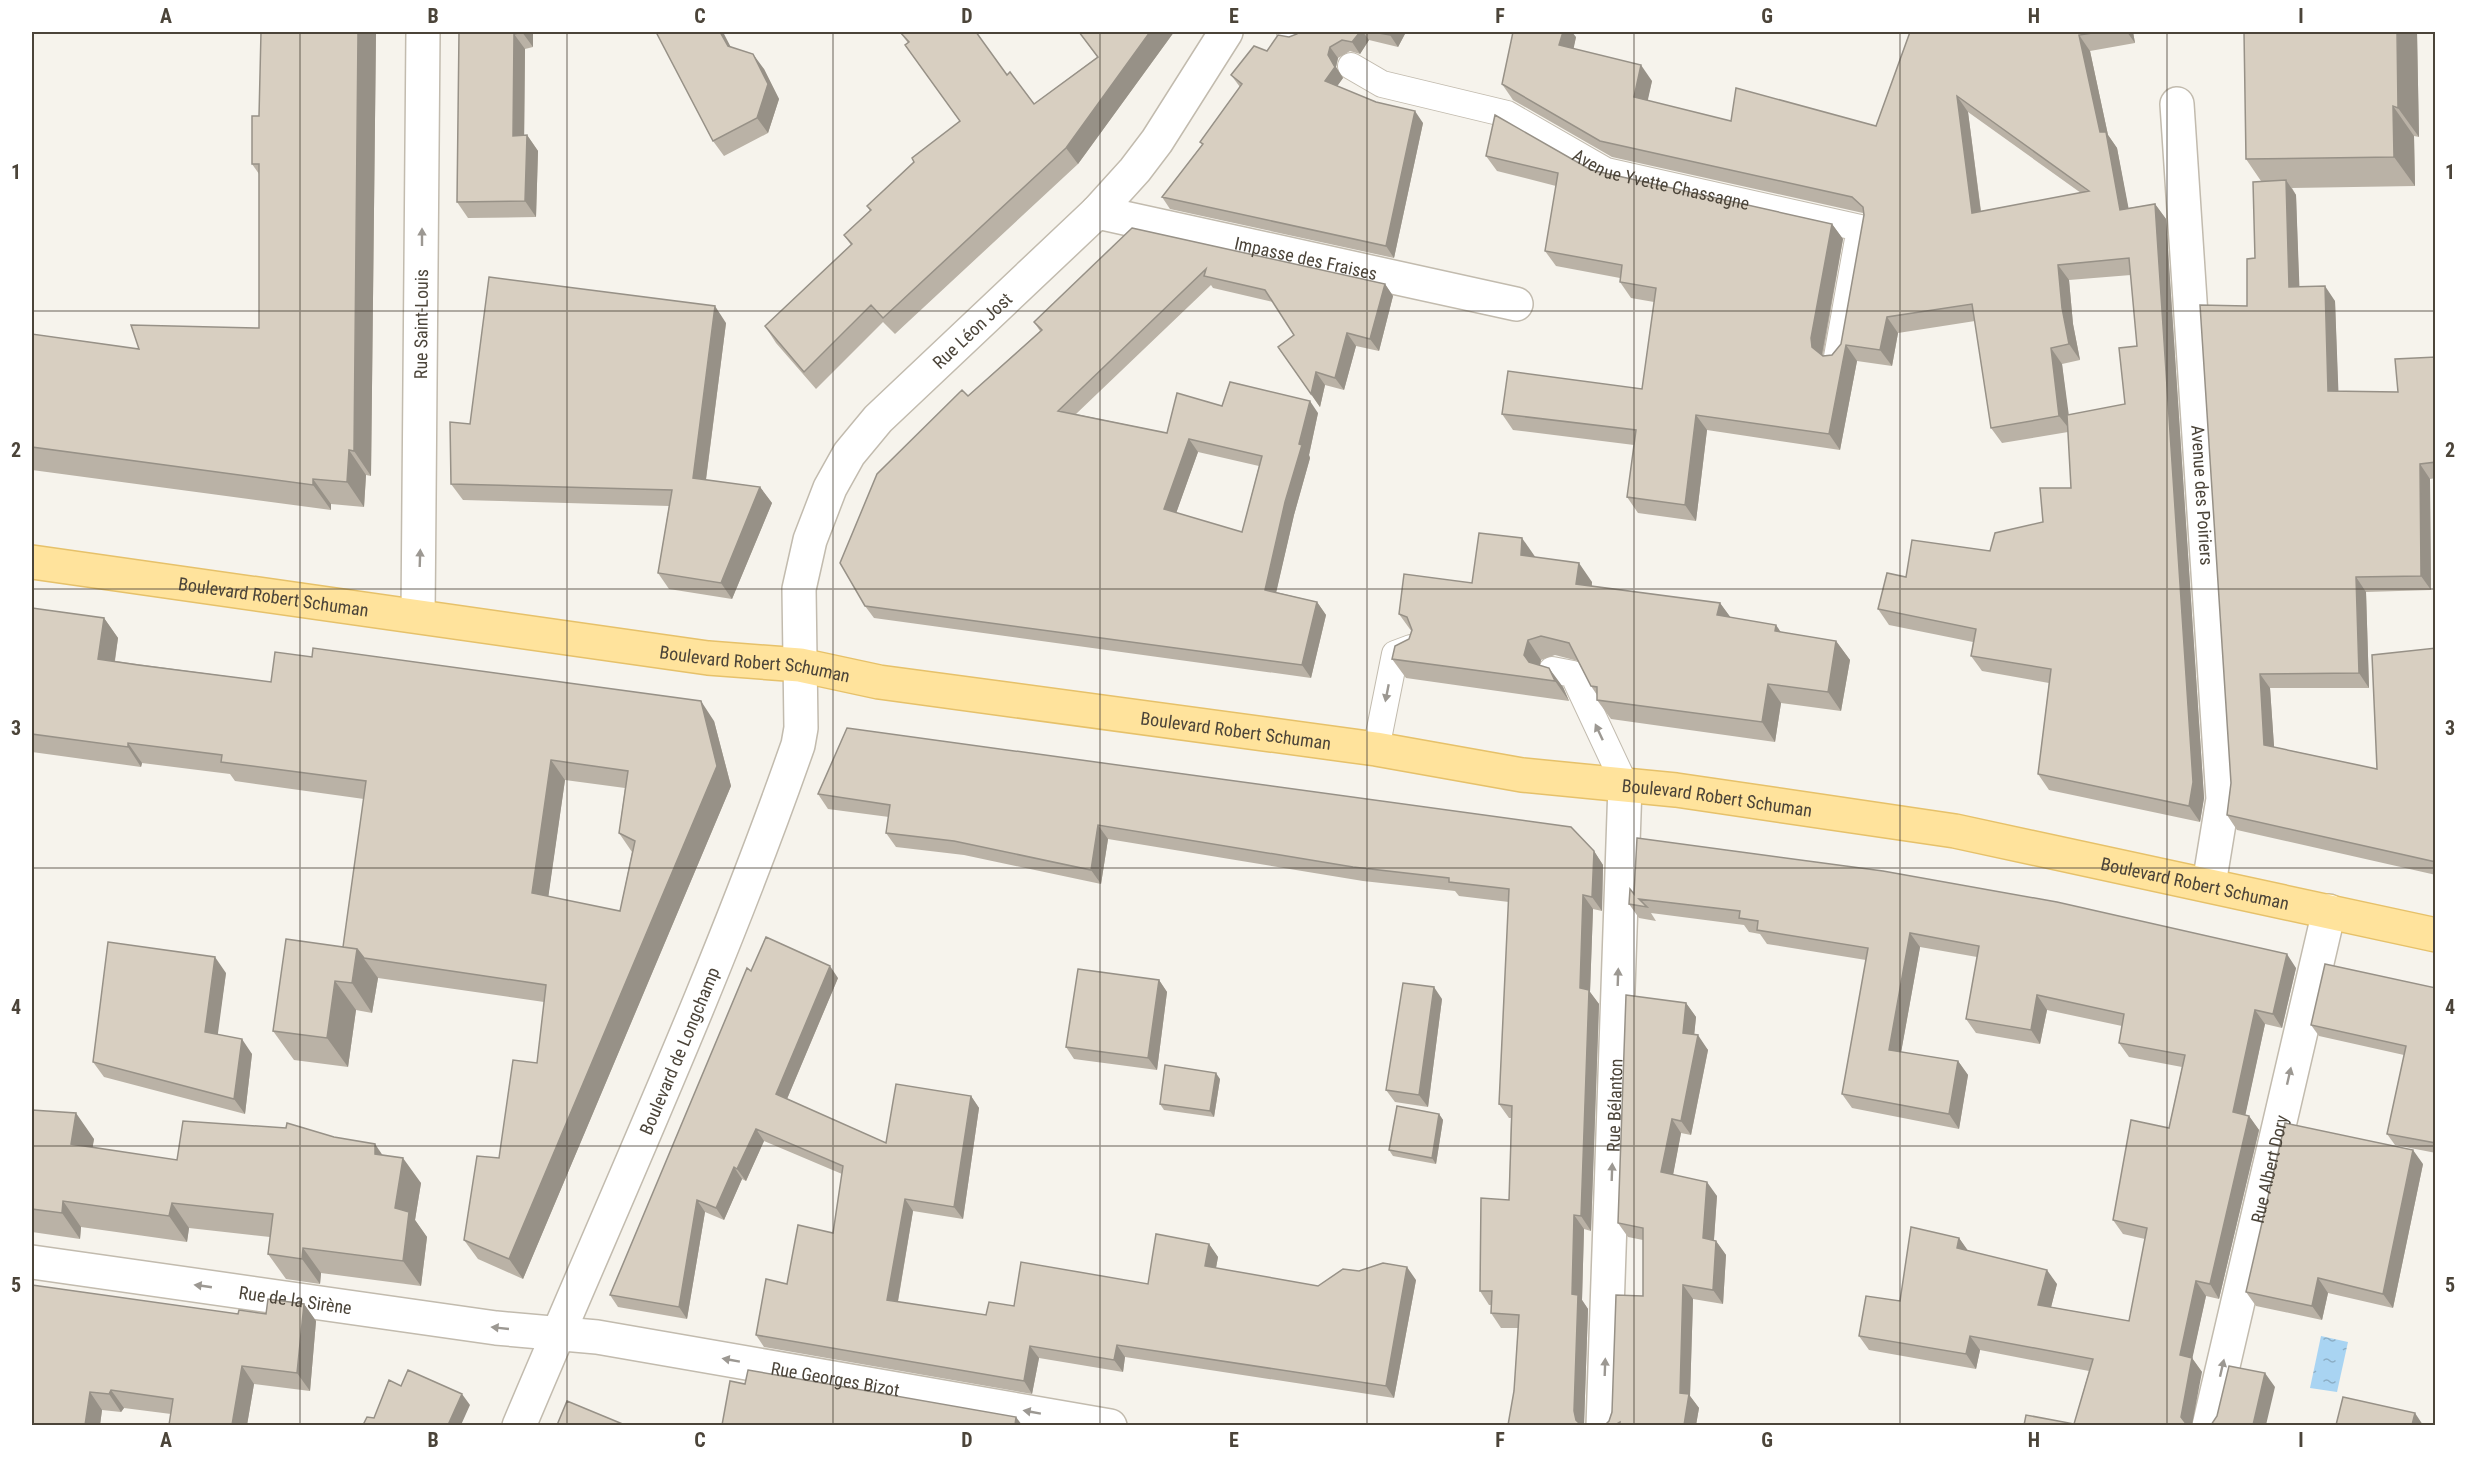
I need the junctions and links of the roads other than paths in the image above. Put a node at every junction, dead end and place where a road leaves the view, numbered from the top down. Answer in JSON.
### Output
{"nodes":[{"id":1,"x":423,"y":32,"type":"edge"},
{"id":2,"x":1226,"y":32,"type":"edge"},
{"id":3,"x":1352,"y":66,"type":"dead end"},
{"id":4,"x":2177,"y":104,"type":"dead end"},
{"id":5,"x":1096,"y":212,"type":"junction"},
{"id":6,"x":1516,"y":304,"type":"dead end"},
{"id":7,"x":1838,"y":357,"type":"edge"},
{"id":8,"x":32,"y":562,"type":"edge"},
{"id":9,"x":418,"y":616,"type":"junction"},
{"id":10,"x":1411,"y":648,"type":"edge"},
{"id":11,"x":800,"y":665,"type":"junction"},
{"id":12,"x":1552,"y":670,"type":"edge"},
{"id":13,"x":1376,"y":749,"type":"junction"},
{"id":14,"x":1625,"y":785,"type":"junction"},
{"id":15,"x":2209,"y":884,"type":"junction"},
{"id":16,"x":2329,"y":911,"type":"junction"},
{"id":17,"x":2436,"y":935,"type":"edge"},
{"id":18,"x":32,"y":1262,"type":"edge"},
{"id":19,"x":558,"y":1333,"type":"junction"},
{"id":20,"x":519,"y":1425,"type":"edge"},
{"id":21,"x":1108,"y":1425,"type":"edge"},
{"id":22,"x":1603,"y":1425,"type":"edge"},
{"id":23,"x":2209,"y":1425,"type":"edge"}],
"edges":[{"from":9,"to":1,"type":"street","name":"Rue Saint-Louis","one_way":true},
{"from":2,"to":5,"type":"street","name":"Rue Léon Jost"},
{"from":3,"to":7,"type":"lane","name":"Avenue Yvette Chassagne"},
{"from":4,"to":15,"type":"street","name":"Avenue des Poiriers"},
{"from":5,"to":6,"type":"street","name":"Impasse des Fraises"},
{"from":5,"to":11,"type":"street","name":"Rue Léon Jost"},
{"from":8,"to":9,"type":"main road","name":"Boulevard Robert Schuman"},
{"from":9,"to":11,"type":"main road","name":"Boulevard Robert Schuman"},
{"from":10,"to":13,"type":"lane","one_way":true},
{"from":11,"to":13,"type":"main road","name":"Boulevard Robert Schuman"},
{"from":11,"to":19,"type":"street","name":"Boulevard de Longchamp"},
{"from":14,"to":12,"type":"lane","one_way":true},
{"from":13,"to":14,"type":"main road","name":"Boulevard Robert Schuman"},
{"from":14,"to":15,"type":"main road","name":"Boulevard Robert Schuman"},
{"from":22,"to":14,"type":"street","name":"Rue Bélanton","one_way":true},
{"from":15,"to":16,"type":"main road","name":"Boulevard Robert Schuman"},
{"from":16,"to":17,"type":"main road","name":"Boulevard Robert Schuman"},
{"from":23,"to":16,"type":"street","name":"Rue Albert Dory","one_way":true},
{"from":19,"to":18,"type":"street","name":"Rue de la Sirène","one_way":true},
{"from":19,"to":20,"type":"street","name":"Boulevard de Longchamp"},
{"from":21,"to":19,"type":"street","name":"Rue Georges Bizot","one_way":true}]}
